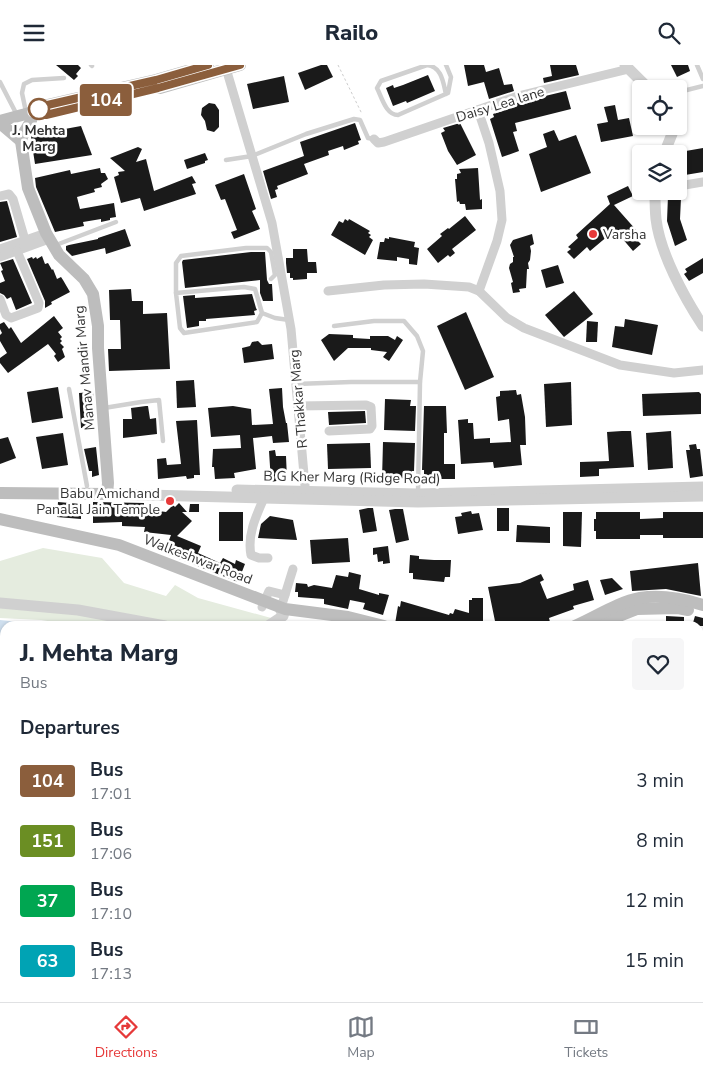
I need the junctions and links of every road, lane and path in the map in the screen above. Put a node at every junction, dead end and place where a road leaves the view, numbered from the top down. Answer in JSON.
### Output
{"nodes":[{"id":1,"x":208,"y":65,"type":"edge"},
{"id":2,"x":240,"y":65,"type":"edge"},
{"id":3,"x":338,"y":65,"type":"edge"},
{"id":4,"x":446,"y":65,"type":"edge"},
{"id":5,"x":697,"y":65,"type":"edge"},
{"id":6,"x":225,"y":67,"type":"edge"},
{"id":7,"x":627,"y":67,"type":"edge"},
{"id":8,"x":184,"y":68,"type":"edge"},
{"id":9,"x":64,"y":78,"type":"dead end"},
{"id":10,"x":703,"y":79,"type":"edge"},
{"id":11,"x":640,"y":80,"type":"edge"},
{"id":12,"x":0,"y":82,"type":"edge"},
{"id":13,"x":156,"y":84,"type":"junction"},
{"id":14,"x":703,"y":86,"type":"edge"},
{"id":15,"x":687,"y":90,"type":"edge"},
{"id":16,"x":446,"y":94,"type":"junction"},
{"id":17,"x":478,"y":110,"type":"junction"},
{"id":18,"x":25,"y":114,"type":"junction"},
{"id":19,"x":364,"y":116,"type":"dead end"},
{"id":20,"x":0,"y":122,"type":"edge"},
{"id":21,"x":374,"y":139,"type":"joint"},
{"id":22,"x":21,"y":141,"type":"junction"},
{"id":23,"x":252,"y":156,"type":"junction"},
{"id":24,"x":226,"y":159,"type":"dead end"},
{"id":25,"x":703,"y":182,"type":"edge"},
{"id":26,"x":687,"y":185,"type":"edge"},
{"id":27,"x":0,"y":196,"type":"edge"},
{"id":28,"x":33,"y":198,"type":"junction"},
{"id":29,"x":655,"y":200,"type":"edge"},
{"id":30,"x":14,"y":203,"type":"junction"},
{"id":31,"x":116,"y":222,"type":"dead end"},
{"id":32,"x":50,"y":239,"type":"junction"},
{"id":33,"x":25,"y":240,"type":"junction"},
{"id":34,"x":0,"y":249,"type":"edge"},
{"id":35,"x":17,"y":251,"type":"junction"},
{"id":36,"x":0,"y":257,"type":"edge"},
{"id":37,"x":270,"y":279,"type":"dead end"},
{"id":38,"x":328,"y":291,"type":"dead end"},
{"id":39,"x":479,"y":291,"type":"junction"},
{"id":40,"x":176,"y":293,"type":"junction"},
{"id":41,"x":0,"y":299,"type":"edge"},
{"id":42,"x":262,"y":313,"type":"junction"},
{"id":43,"x":290,"y":324,"type":"junction"},
{"id":44,"x":334,"y":326,"type":"dead end"},
{"id":45,"x":703,"y":326,"type":"edge"},
{"id":46,"x":703,"y":370,"type":"edge"},
{"id":47,"x":420,"y":382,"type":"junction"},
{"id":48,"x":296,"y":384,"type":"junction"},
{"id":49,"x":69,"y":389,"type":"dead end"},
{"id":50,"x":103,"y":409,"type":"junction"},
{"id":51,"x":298,"y":409,"type":"junction"},
{"id":52,"x":324,"y":412,"type":"dead end"},
{"id":53,"x":329,"y":431,"type":"dead end"},
{"id":54,"x":163,"y":441,"type":"dead end"},
{"id":55,"x":0,"y":485,"type":"edge"},
{"id":56,"x":87,"y":487,"type":"junction"},
{"id":57,"x":703,"y":487,"type":"edge"},
{"id":58,"x":107,"y":491,"type":"junction"},
{"id":59,"x":0,"y":493,"type":"edge"},
{"id":60,"x":306,"y":495,"type":"junction"},
{"id":61,"x":703,"y":496,"type":"edge"},
{"id":62,"x":264,"y":498,"type":"junction"},
{"id":63,"x":418,"y":498,"type":"junction"},
{"id":64,"x":0,"y":519,"type":"edge"},
{"id":65,"x":0,"y":526,"type":"edge"},
{"id":66,"x":268,"y":559,"type":"dead end"},
{"id":67,"x":293,"y":569,"type":"dead end"},
{"id":68,"x":285,"y":595,"type":"junction"},
{"id":69,"x":0,"y":603,"type":"edge"},
{"id":70,"x":263,"y":604,"type":"junction"},
{"id":71,"x":703,"y":605,"type":"edge"},
{"id":72,"x":282,"y":612,"type":"junction"},
{"id":73,"x":703,"y":613,"type":"edge"},
{"id":74,"x":138,"y":621,"type":"edge"},
{"id":75,"x":273,"y":621,"type":"edge"},
{"id":76,"x":327,"y":621,"type":"edge"},
{"id":77,"x":364,"y":621,"type":"edge"},
{"id":78,"x":596,"y":621,"type":"edge"},
{"id":79,"x":601,"y":621,"type":"edge"}],
"edges":[{"from":1,"to":8,"type":"main road"},
{"from":2,"to":6,"type":"main road"},
{"from":3,"to":19,"type":"path"},
{"from":4,"to":16,"type":"lane"},
{"from":5,"to":10,"type":"lane"},
{"from":6,"to":13,"type":"main road"},
{"from":6,"to":23,"type":"street","name":"R Thakkar Marg"},
{"from":7,"to":11,"type":"street"},
{"from":7,"to":17,"type":"street","name":"Daisy Lea lane"},
{"from":8,"to":13,"type":"main road"},
{"from":9,"to":18,"type":"lane"},
{"from":12,"to":18,"type":"lane"},
{"from":13,"to":18,"type":"main road"},
{"from":14,"to":15,"type":"lane"},
{"from":16,"to":16,"type":"lane"},
{"from":17,"to":21,"type":"street","name":"Daisy Lea lane"},
{"from":17,"to":39,"type":"street"},
{"from":18,"to":20,"type":"main road"},
{"from":18,"to":22,"type":"main road"},
{"from":20,"to":22,"type":"main road"},
{"from":21,"to":23,"type":"lane"},
{"from":22,"to":28,"type":"main road","name":"Manav Mandir Marg"},
{"from":23,"to":24,"type":"lane"},
{"from":23,"to":43,"type":"street","name":"R Thakkar Marg"},
{"from":25,"to":26,"type":"street"},
{"from":27,"to":30,"type":"street"},
{"from":28,"to":30,"type":"street"},
{"from":28,"to":32,"type":"main road","name":"Manav Mandir Marg"},
{"from":29,"to":45,"type":"street"},
{"from":30,"to":33,"type":"street"},
{"from":31,"to":32,"type":"lane"},
{"from":32,"to":33,"type":"street"},
{"from":32,"to":35,"type":"street"},
{"from":32,"to":50,"type":"main road","name":"Manav Mandir Marg"},
{"from":33,"to":34,"type":"street"},
{"from":35,"to":36,"type":"street"},
{"from":35,"to":41,"type":"street"},
{"from":37,"to":40,"type":"lane"},
{"from":38,"to":39,"type":"street"},
{"from":39,"to":46,"type":"street"},
{"from":40,"to":42,"type":"lane"},
{"from":40,"to":42,"type":"lane"},
{"from":42,"to":43,"type":"lane"},
{"from":43,"to":48,"type":"street","name":"R Thakkar Marg"},
{"from":44,"to":47,"type":"lane"},
{"from":47,"to":48,"type":"lane"},
{"from":47,"to":63,"type":"lane"},
{"from":48,"to":51,"type":"street","name":"R Thakkar Marg"},
{"from":49,"to":56,"type":"lane"},
{"from":50,"to":54,"type":"lane"},
{"from":50,"to":58,"type":"main road","name":"Manav Mandir Marg"},
{"from":51,"to":52,"type":"street"},
{"from":51,"to":53,"type":"street"},
{"from":51,"to":60,"type":"street","name":"R Thakkar Marg"},
{"from":55,"to":56,"type":"main road","name":"B G Kher Marg (Ridge Road)"},
{"from":56,"to":58,"type":"main road","name":"B G Kher Marg (Ridge Road)"},
{"from":57,"to":63,"type":"street","name":"B G Kher Marg (Ridge Road)"},
{"from":58,"to":59,"type":"main road","name":"B G Kher Marg (Ridge Road)"},
{"from":58,"to":60,"type":"street","name":"B G Kher Marg (Ridge Road)"},
{"from":58,"to":62,"type":"street","name":"B G Kher Marg (Ridge Road)"},
{"from":60,"to":62,"type":"street","name":"B G Kher Marg (Ridge Road)"},
{"from":60,"to":63,"type":"street","name":"B G Kher Marg (Ridge Road)"},
{"from":61,"to":63,"type":"street","name":"B G Kher Marg (Ridge Road)"},
{"from":62,"to":66,"type":"street"},
{"from":64,"to":70,"type":"main road","name":"Walkeshwar Road"},
{"from":65,"to":70,"type":"main road","name":"Walkeshwar Road"},
{"from":67,"to":68,"type":"street"},
{"from":68,"to":70,"type":"street"},
{"from":68,"to":72,"type":"street"},
{"from":69,"to":74,"type":"street"},
{"from":70,"to":72,"type":"main road","name":"Walkeshwar Road"},
{"from":71,"to":78,"type":"main road"},
{"from":72,"to":75,"type":"street"},
{"from":72,"to":76,"type":"main road","name":"Walkeshwar Road"},
{"from":72,"to":77,"type":"main road","name":"Walkeshwar Road"},
{"from":73,"to":79,"type":"main road"}]}
